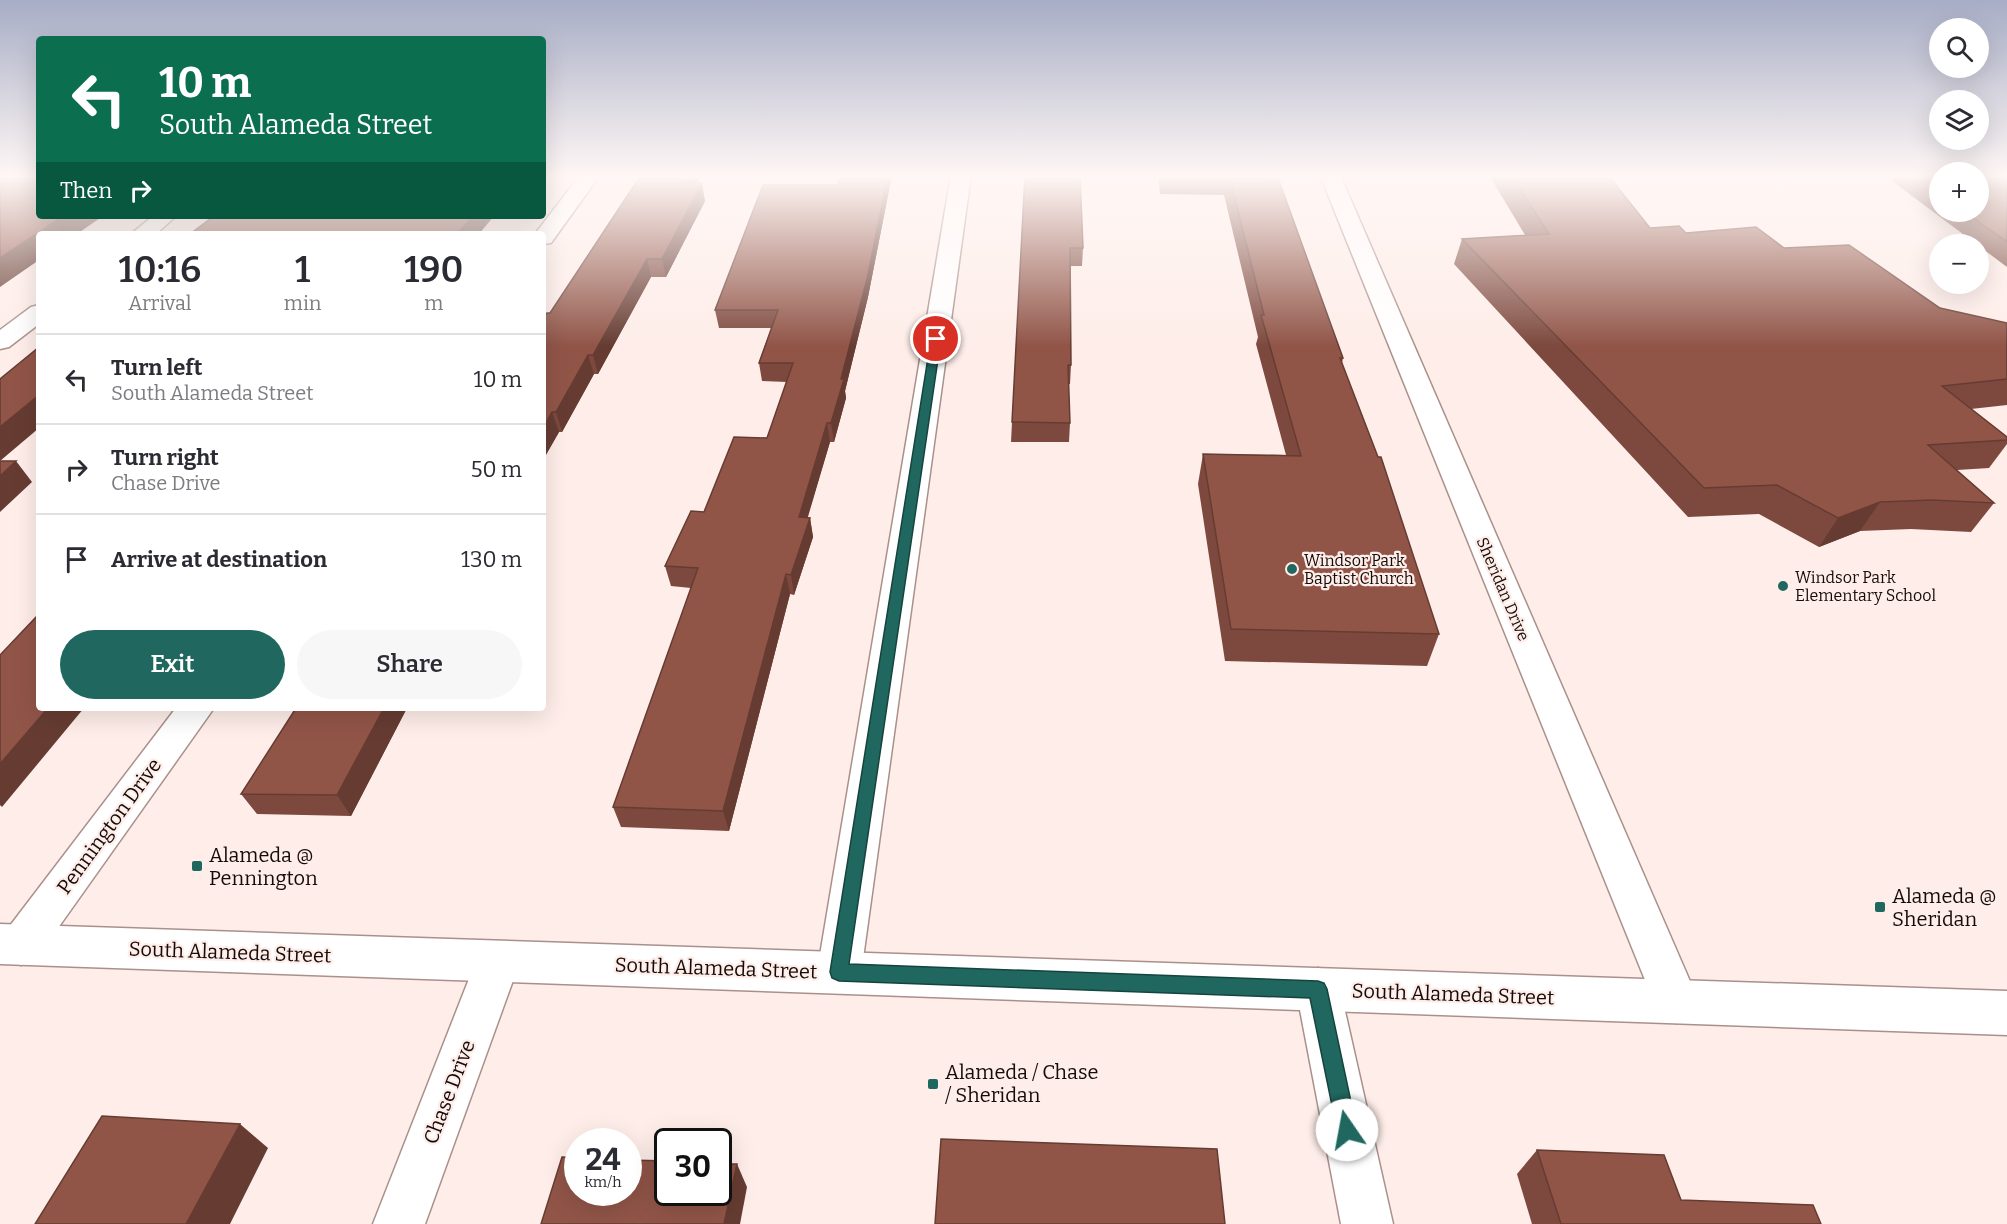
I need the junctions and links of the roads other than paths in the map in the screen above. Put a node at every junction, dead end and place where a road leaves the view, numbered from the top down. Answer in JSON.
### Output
{"nodes":[{"id":1,"x":952,"y":232,"type":"edge"},
{"id":2,"x":1354,"y":232,"type":"edge"},
{"id":3,"x":36,"y":314,"type":"edge"},
{"id":4,"x":0,"y":342,"type":"edge"},
{"id":5,"x":194,"y":711,"type":"edge"},
{"id":6,"x":11,"y":944,"type":"edge"},
{"id":7,"x":498,"y":961,"type":"junction"},
{"id":8,"x":839,"y":972,"type":"junction"},
{"id":9,"x":1318,"y":989,"type":"junction"},
{"id":10,"x":1676,"y":1002,"type":"junction"},
{"id":11,"x":2007,"y":1013,"type":"edge"},
{"id":12,"x":399,"y":1224,"type":"edge"},
{"id":13,"x":1367,"y":1224,"type":"edge"}],
"edges":[{"from":1,"to":8,"type":"street"},
{"from":2,"to":10,"type":"street","name":"Sheridan Drive"},
{"from":3,"to":4,"type":"street"},
{"from":5,"to":6,"type":"street","name":"Pennington Drive"},
{"from":6,"to":7,"type":"street","name":"South Alameda Street"},
{"from":7,"to":8,"type":"street","name":"South Alameda Street"},
{"from":7,"to":12,"type":"street","name":"Chase Drive"},
{"from":8,"to":9,"type":"street","name":"South Alameda Street"},
{"from":9,"to":10,"type":"street","name":"South Alameda Street"},
{"from":9,"to":13,"type":"street"},
{"from":10,"to":11,"type":"street","name":"South Alameda Street"}]}
